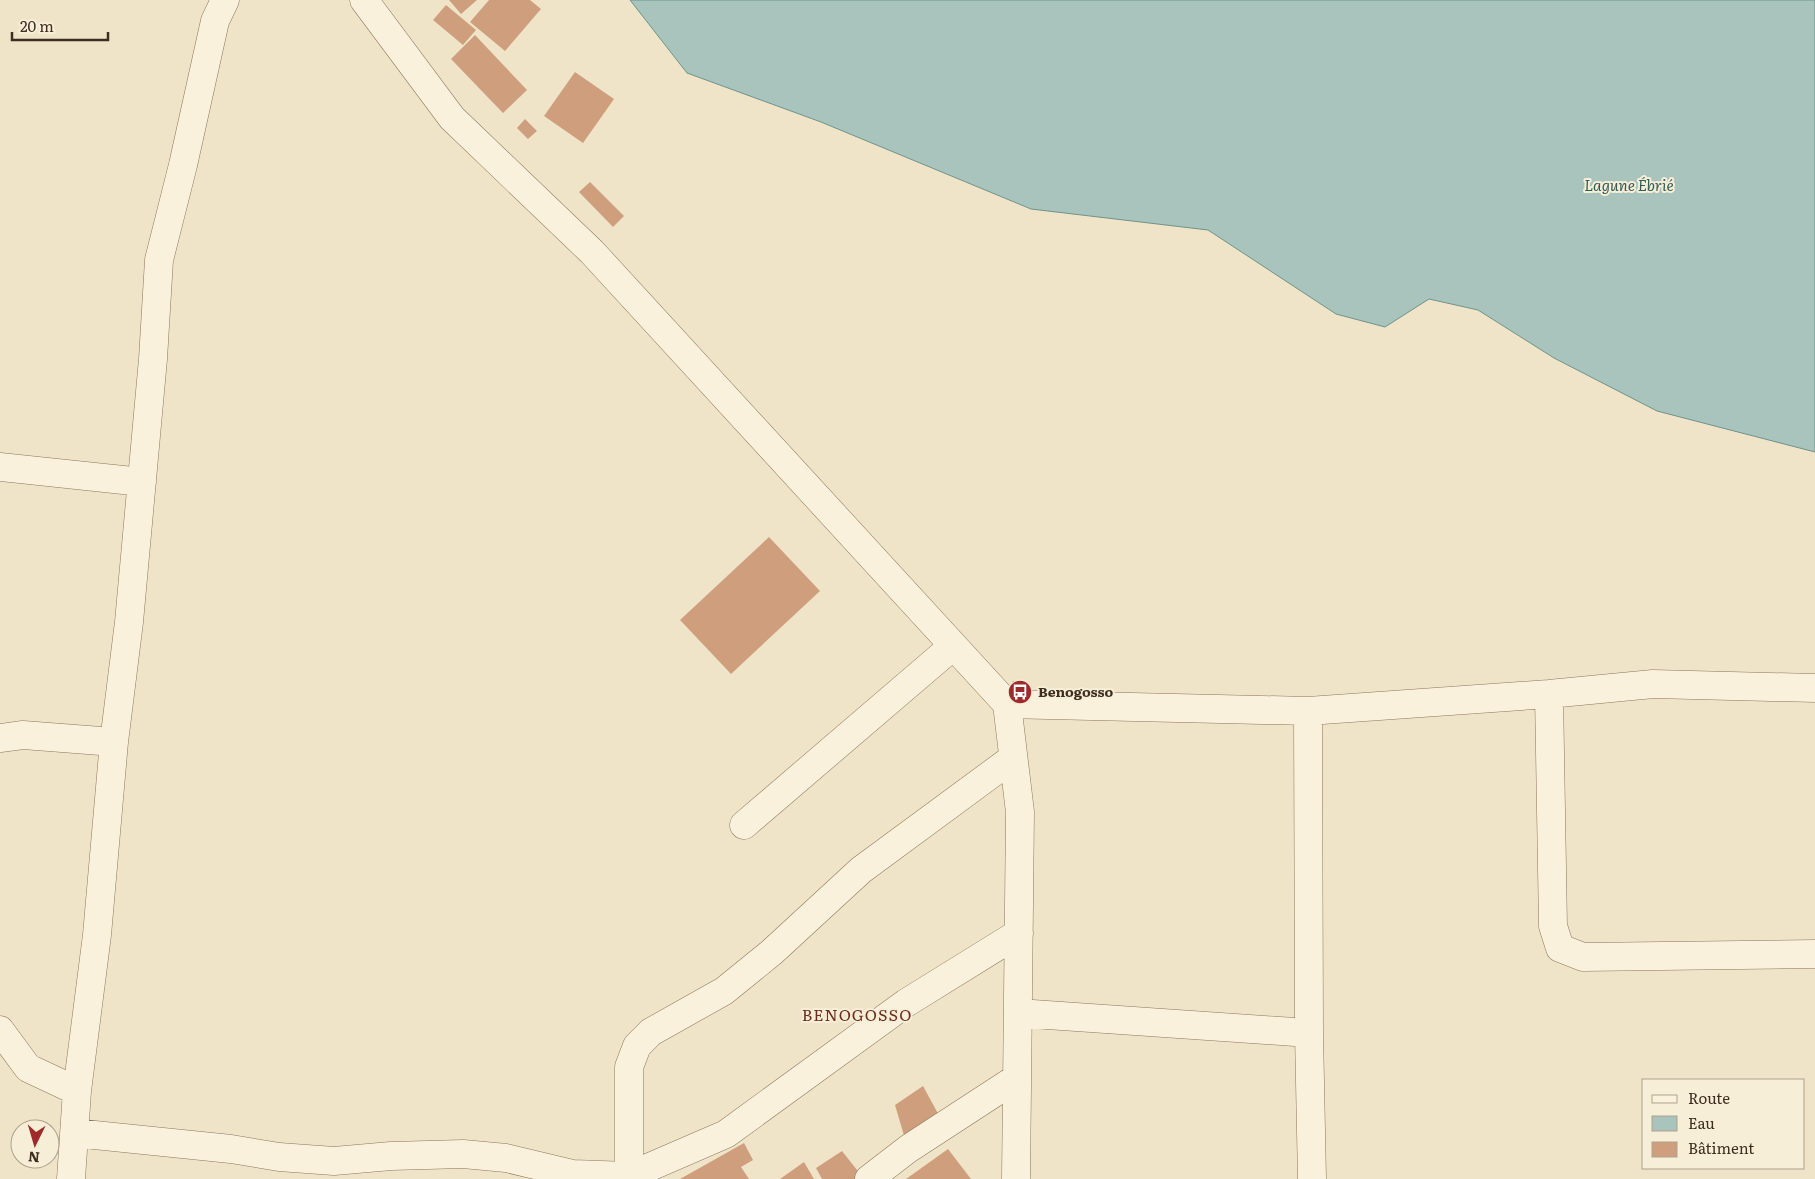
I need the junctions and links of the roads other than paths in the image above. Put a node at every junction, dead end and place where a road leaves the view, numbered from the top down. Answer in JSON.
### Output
{"nodes":[{"id":1,"x":225,"y":0,"type":"edge"},
{"id":2,"x":364,"y":0,"type":"edge"},
{"id":3,"x":0,"y":466,"type":"edge"},
{"id":4,"x":142,"y":482,"type":"junction"},
{"id":5,"x":953,"y":646,"type":"junction"},
{"id":6,"x":1815,"y":688,"type":"edge"},
{"id":7,"x":1549,"y":694,"type":"junction"},
{"id":8,"x":1007,"y":704,"type":"junction"},
{"id":9,"x":1308,"y":710,"type":"junction"},
{"id":10,"x":0,"y":738,"type":"edge"},
{"id":11,"x":114,"y":742,"type":"junction"},
{"id":12,"x":1013,"y":758,"type":"junction"},
{"id":13,"x":744,"y":825,"type":"dead end"},
{"id":14,"x":1019,"y":933,"type":"junction"},
{"id":15,"x":1815,"y":954,"type":"edge"},
{"id":16,"x":1018,"y":1013,"type":"junction"},
{"id":17,"x":0,"y":1030,"type":"edge"},
{"id":18,"x":1309,"y":1033,"type":"junction"},
{"id":19,"x":1017,"y":1078,"type":"junction"},
{"id":20,"x":77,"y":1091,"type":"junction"},
{"id":21,"x":75,"y":1133,"type":"junction"},
{"id":22,"x":629,"y":1177,"type":"edge"},
{"id":23,"x":71,"y":1179,"type":"edge"},
{"id":24,"x":869,"y":1179,"type":"edge"},
{"id":25,"x":1016,"y":1179,"type":"edge"},
{"id":26,"x":1312,"y":1179,"type":"edge"}],
"edges":[{"from":1,"to":4,"type":"street"},
{"from":2,"to":5,"type":"street"},
{"from":3,"to":4,"type":"street"},
{"from":4,"to":11,"type":"street"},
{"from":5,"to":8,"type":"street"},
{"from":5,"to":13,"type":"street"},
{"from":6,"to":7,"type":"street"},
{"from":7,"to":9,"type":"street"},
{"from":7,"to":15,"type":"street"},
{"from":8,"to":9,"type":"street"},
{"from":8,"to":12,"type":"street"},
{"from":9,"to":18,"type":"street"},
{"from":10,"to":11,"type":"street"},
{"from":11,"to":20,"type":"street"},
{"from":12,"to":14,"type":"street"},
{"from":12,"to":22,"type":"street"},
{"from":14,"to":16,"type":"street"},
{"from":14,"to":22,"type":"street"},
{"from":16,"to":18,"type":"street"},
{"from":16,"to":19,"type":"street"},
{"from":17,"to":20,"type":"street"},
{"from":18,"to":26,"type":"street"},
{"from":19,"to":24,"type":"street"},
{"from":19,"to":25,"type":"street"},
{"from":20,"to":21,"type":"street"},
{"from":21,"to":22,"type":"street"},
{"from":21,"to":23,"type":"street"}]}
